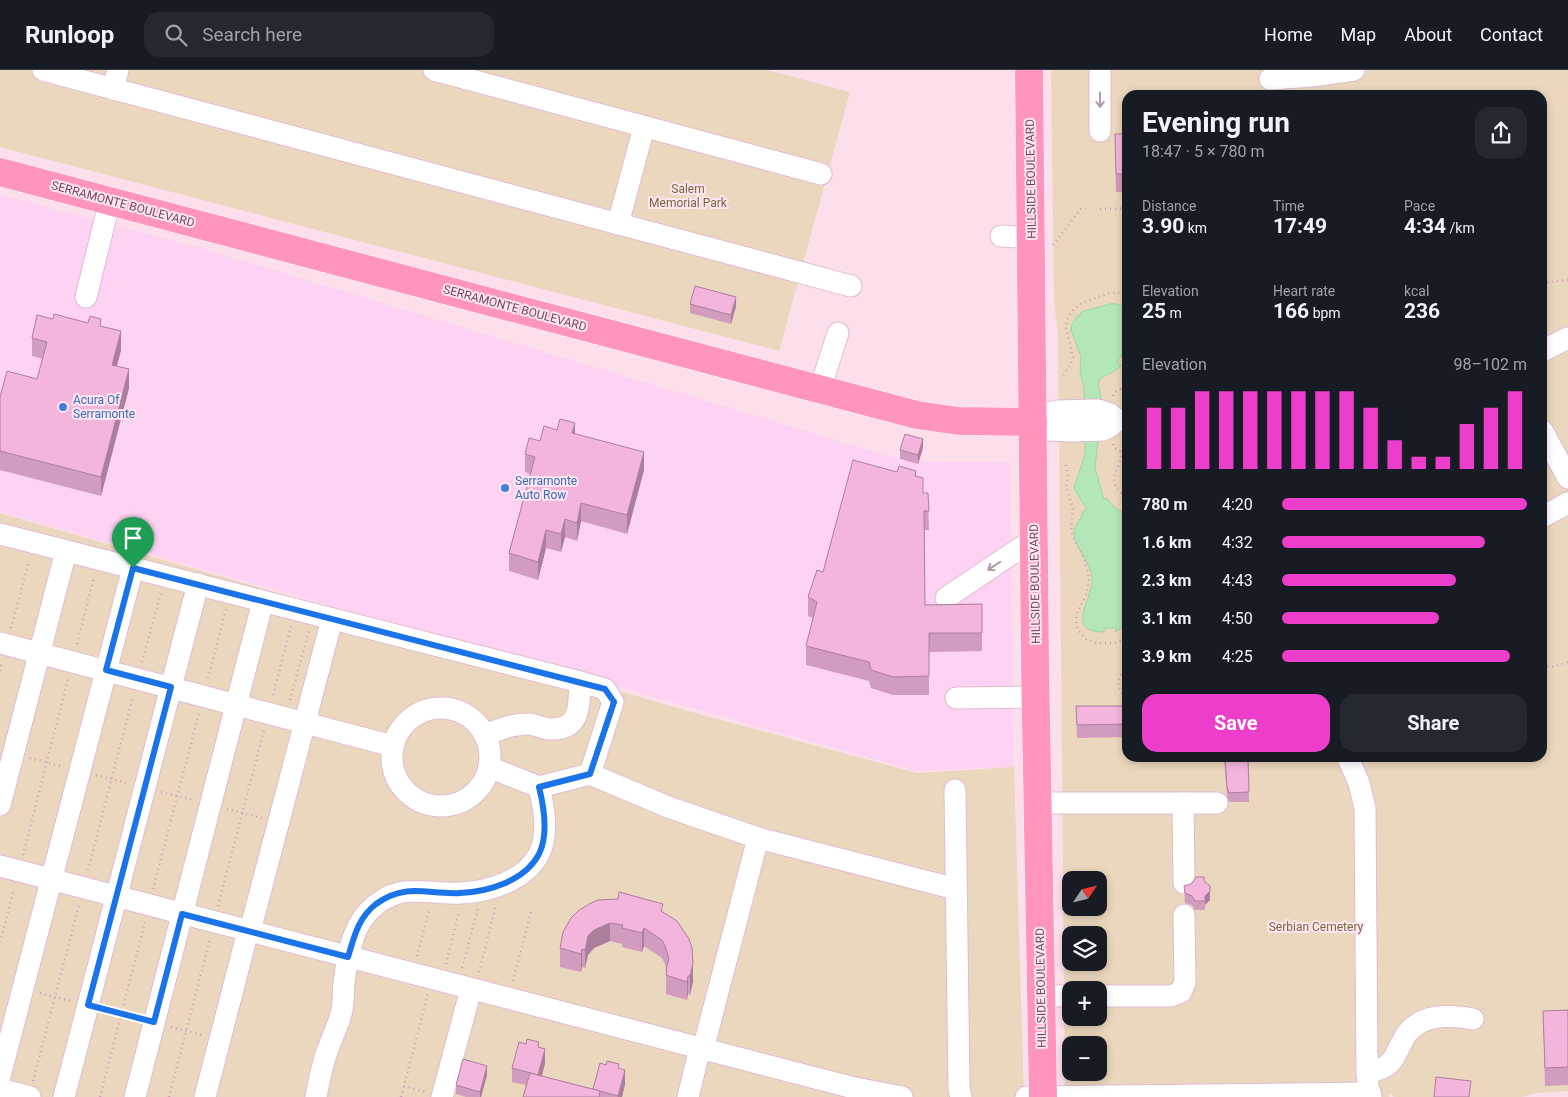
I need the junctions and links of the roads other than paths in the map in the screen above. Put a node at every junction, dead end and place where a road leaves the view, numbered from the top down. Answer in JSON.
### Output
{"nodes":[{"id":1,"x":43,"y":70,"type":"edge"},
{"id":2,"x":434,"y":70,"type":"edge"},
{"id":3,"x":1029,"y":70,"type":"edge"},
{"id":4,"x":1100,"y":70,"type":"edge"},
{"id":5,"x":1354,"y":70,"type":"edge"},
{"id":6,"x":116,"y":79,"type":"edge"},
{"id":7,"x":1270,"y":79,"type":"dead end"},
{"id":8,"x":644,"y":127,"type":"junction"},
{"id":9,"x":1100,"y":131,"type":"dead end"},
{"id":10,"x":0,"y":172,"type":"edge"},
{"id":11,"x":821,"y":174,"type":"dead end"},
{"id":12,"x":110,"y":200,"type":"junction"},
{"id":13,"x":618,"y":224,"type":"junction"},
{"id":14,"x":1001,"y":236,"type":"dead end"},
{"id":15,"x":1041,"y":243,"type":"junction"},
{"id":16,"x":851,"y":286,"type":"dead end"},
{"id":17,"x":86,"y":297,"type":"dead end"},
{"id":18,"x":838,"y":333,"type":"dead end"},
{"id":19,"x":1568,"y":338,"type":"edge"},
{"id":20,"x":1547,"y":348,"type":"edge"},
{"id":21,"x":820,"y":389,"type":"junction"},
{"id":22,"x":1114,"y":420,"type":"edge"},
{"id":23,"x":1033,"y":422,"type":"junction"},
{"id":24,"x":1547,"y":439,"type":"edge"},
{"id":25,"x":1568,"y":478,"type":"edge"},
{"id":26,"x":1568,"y":503,"type":"edge"},
{"id":27,"x":1547,"y":514,"type":"edge"},
{"id":28,"x":0,"y":534,"type":"edge"},
{"id":29,"x":1034,"y":539,"type":"junction"},
{"id":30,"x":66,"y":551,"type":"junction"},
{"id":31,"x":133,"y":568,"type":"junction"},
{"id":32,"x":198,"y":584,"type":"junction"},
{"id":33,"x":946,"y":598,"type":"dead end"},
{"id":34,"x":263,"y":601,"type":"junction"},
{"id":35,"x":332,"y":619,"type":"junction"},
{"id":36,"x":3,"y":644,"type":"edge"},
{"id":37,"x":40,"y":653,"type":"junction"},
{"id":38,"x":106,"y":670,"type":"junction"},
{"id":39,"x":580,"y":682,"type":"junction"},
{"id":40,"x":171,"y":687,"type":"junction"},
{"id":41,"x":1036,"y":697,"type":"junction"},
{"id":42,"x":956,"y":698,"type":"dead end"},
{"id":43,"x":236,"y":704,"type":"junction"},
{"id":44,"x":305,"y":722,"type":"junction"},
{"id":45,"x":484,"y":735,"type":"junction"},
{"id":46,"x":393,"y":746,"type":"junction"},
{"id":47,"x":1350,"y":762,"type":"edge"},
{"id":48,"x":489,"y":767,"type":"junction"},
{"id":49,"x":590,"y":774,"type":"junction"},
{"id":50,"x":539,"y":787,"type":"junction"},
{"id":51,"x":955,"y":790,"type":"dead end"},
{"id":52,"x":1039,"y":803,"type":"junction"},
{"id":53,"x":1183,"y":803,"type":"junction"},
{"id":54,"x":1217,"y":803,"type":"dead end"},
{"id":55,"x":0,"y":805,"type":"edge"},
{"id":56,"x":758,"y":838,"type":"junction"},
{"id":57,"x":0,"y":866,"type":"edge"},
{"id":58,"x":51,"y":879,"type":"junction"},
{"id":59,"x":1184,"y":883,"type":"dead end"},
{"id":60,"x":956,"y":889,"type":"junction"},
{"id":61,"x":116,"y":896,"type":"junction"},
{"id":62,"x":182,"y":914,"type":"junction"},
{"id":63,"x":1184,"y":916,"type":"dead end"},
{"id":64,"x":249,"y":931,"type":"junction"},
{"id":65,"x":348,"y":957,"type":"junction"},
{"id":66,"x":470,"y":981,"type":"junction"},
{"id":67,"x":1041,"y":996,"type":"junction"},
{"id":68,"x":1062,"y":996,"type":"edge"},
{"id":69,"x":1107,"y":996,"type":"edge"},
{"id":70,"x":1473,"y":1019,"type":"dead end"},
{"id":71,"x":702,"y":1049,"type":"junction"},
{"id":72,"x":1368,"y":1072,"type":"junction"},
{"id":73,"x":0,"y":1076,"type":"edge"},
{"id":74,"x":0,"y":1089,"type":"edge"},
{"id":75,"x":1371,"y":1095,"type":"edge"},
{"id":76,"x":1239,"y":1096,"type":"edge"},
{"id":77,"x":30,"y":1097,"type":"edge"},
{"id":78,"x":64,"y":1097,"type":"edge"},
{"id":79,"x":135,"y":1097,"type":"edge"},
{"id":80,"x":205,"y":1097,"type":"edge"},
{"id":81,"x":316,"y":1097,"type":"edge"},
{"id":82,"x":442,"y":1097,"type":"edge"},
{"id":83,"x":688,"y":1097,"type":"edge"},
{"id":84,"x":902,"y":1097,"type":"edge"},
{"id":85,"x":961,"y":1097,"type":"edge"},
{"id":86,"x":1037,"y":1097,"type":"edge"}],
"edges":[{"from":1,"to":6,"type":"lane"},
{"from":2,"to":8,"type":"lane"},
{"from":3,"to":15,"type":"main road","name":"HILLSIDE BOULEVARD"},
{"from":4,"to":9,"type":"lane","one_way":true},
{"from":5,"to":7,"type":"lane"},
{"from":6,"to":13,"type":"lane"},
{"from":8,"to":11,"type":"lane"},
{"from":8,"to":13,"type":"lane"},
{"from":10,"to":12,"type":"main road","name":"SERRAMONTE BOULEVARD"},
{"from":12,"to":17,"type":"lane"},
{"from":12,"to":21,"type":"main road","name":"SERRAMONTE BOULEVARD"},
{"from":13,"to":16,"type":"lane"},
{"from":14,"to":15,"type":"lane"},
{"from":15,"to":23,"type":"main road","name":"HILLSIDE BOULEVARD"},
{"from":18,"to":21,"type":"lane"},
{"from":19,"to":20,"type":"lane"},
{"from":21,"to":23,"type":"main road","name":"SERRAMONTE BOULEVARD"},
{"from":22,"to":23,"type":"lane"},
{"from":23,"to":29,"type":"main road","name":"HILLSIDE BOULEVARD"},
{"from":24,"to":25,"type":"lane"},
{"from":26,"to":27,"type":"lane"},
{"from":28,"to":30,"type":"lane"},
{"from":29,"to":33,"type":"lane","one_way":true},
{"from":29,"to":41,"type":"main road","name":"HILLSIDE BOULEVARD"},
{"from":30,"to":31,"type":"lane"},
{"from":30,"to":37,"type":"lane"},
{"from":31,"to":32,"type":"lane"},
{"from":31,"to":38,"type":"lane"},
{"from":32,"to":34,"type":"lane"},
{"from":32,"to":40,"type":"lane"},
{"from":34,"to":35,"type":"lane"},
{"from":34,"to":43,"type":"lane"},
{"from":35,"to":39,"type":"lane"},
{"from":35,"to":44,"type":"lane"},
{"from":36,"to":37,"type":"lane"},
{"from":37,"to":38,"type":"lane"},
{"from":37,"to":55,"type":"lane"},
{"from":38,"to":40,"type":"lane"},
{"from":38,"to":58,"type":"lane"},
{"from":39,"to":45,"type":"lane"},
{"from":39,"to":49,"type":"lane"},
{"from":40,"to":43,"type":"lane"},
{"from":40,"to":61,"type":"lane"},
{"from":41,"to":42,"type":"lane"},
{"from":41,"to":52,"type":"main road","name":"HILLSIDE BOULEVARD"},
{"from":43,"to":44,"type":"lane"},
{"from":43,"to":62,"type":"lane"},
{"from":44,"to":46,"type":"lane"},
{"from":44,"to":64,"type":"lane"},
{"from":45,"to":46,"type":"lane"},
{"from":45,"to":48,"type":"lane"},
{"from":46,"to":48,"type":"lane"},
{"from":47,"to":72,"type":"lane"},
{"from":48,"to":50,"type":"lane"},
{"from":49,"to":50,"type":"lane"},
{"from":49,"to":56,"type":"lane"},
{"from":50,"to":65,"type":"lane"},
{"from":51,"to":60,"type":"lane"},
{"from":52,"to":53,"type":"lane"},
{"from":52,"to":67,"type":"main road","name":"HILLSIDE BOULEVARD"},
{"from":53,"to":54,"type":"lane"},
{"from":53,"to":59,"type":"lane"},
{"from":56,"to":60,"type":"lane"},
{"from":56,"to":71,"type":"lane"},
{"from":57,"to":58,"type":"lane"},
{"from":58,"to":61,"type":"lane"},
{"from":58,"to":73,"type":"lane"},
{"from":60,"to":85,"type":"lane"},
{"from":61,"to":62,"type":"lane"},
{"from":61,"to":78,"type":"lane"},
{"from":62,"to":64,"type":"lane"},
{"from":62,"to":79,"type":"lane"},
{"from":63,"to":69,"type":"lane"},
{"from":64,"to":65,"type":"lane"},
{"from":64,"to":80,"type":"lane"},
{"from":65,"to":66,"type":"lane"},
{"from":65,"to":81,"type":"lane"},
{"from":66,"to":71,"type":"lane"},
{"from":66,"to":82,"type":"lane"},
{"from":67,"to":68,"type":"lane"},
{"from":67,"to":86,"type":"main road","name":"HILLSIDE BOULEVARD"},
{"from":70,"to":72,"type":"lane"},
{"from":71,"to":83,"type":"lane"},
{"from":71,"to":84,"type":"lane"},
{"from":72,"to":75,"type":"lane"},
{"from":74,"to":77,"type":"lane"},
{"from":75,"to":76,"type":"lane"},
{"from":76,"to":86,"type":"lane"}]}
